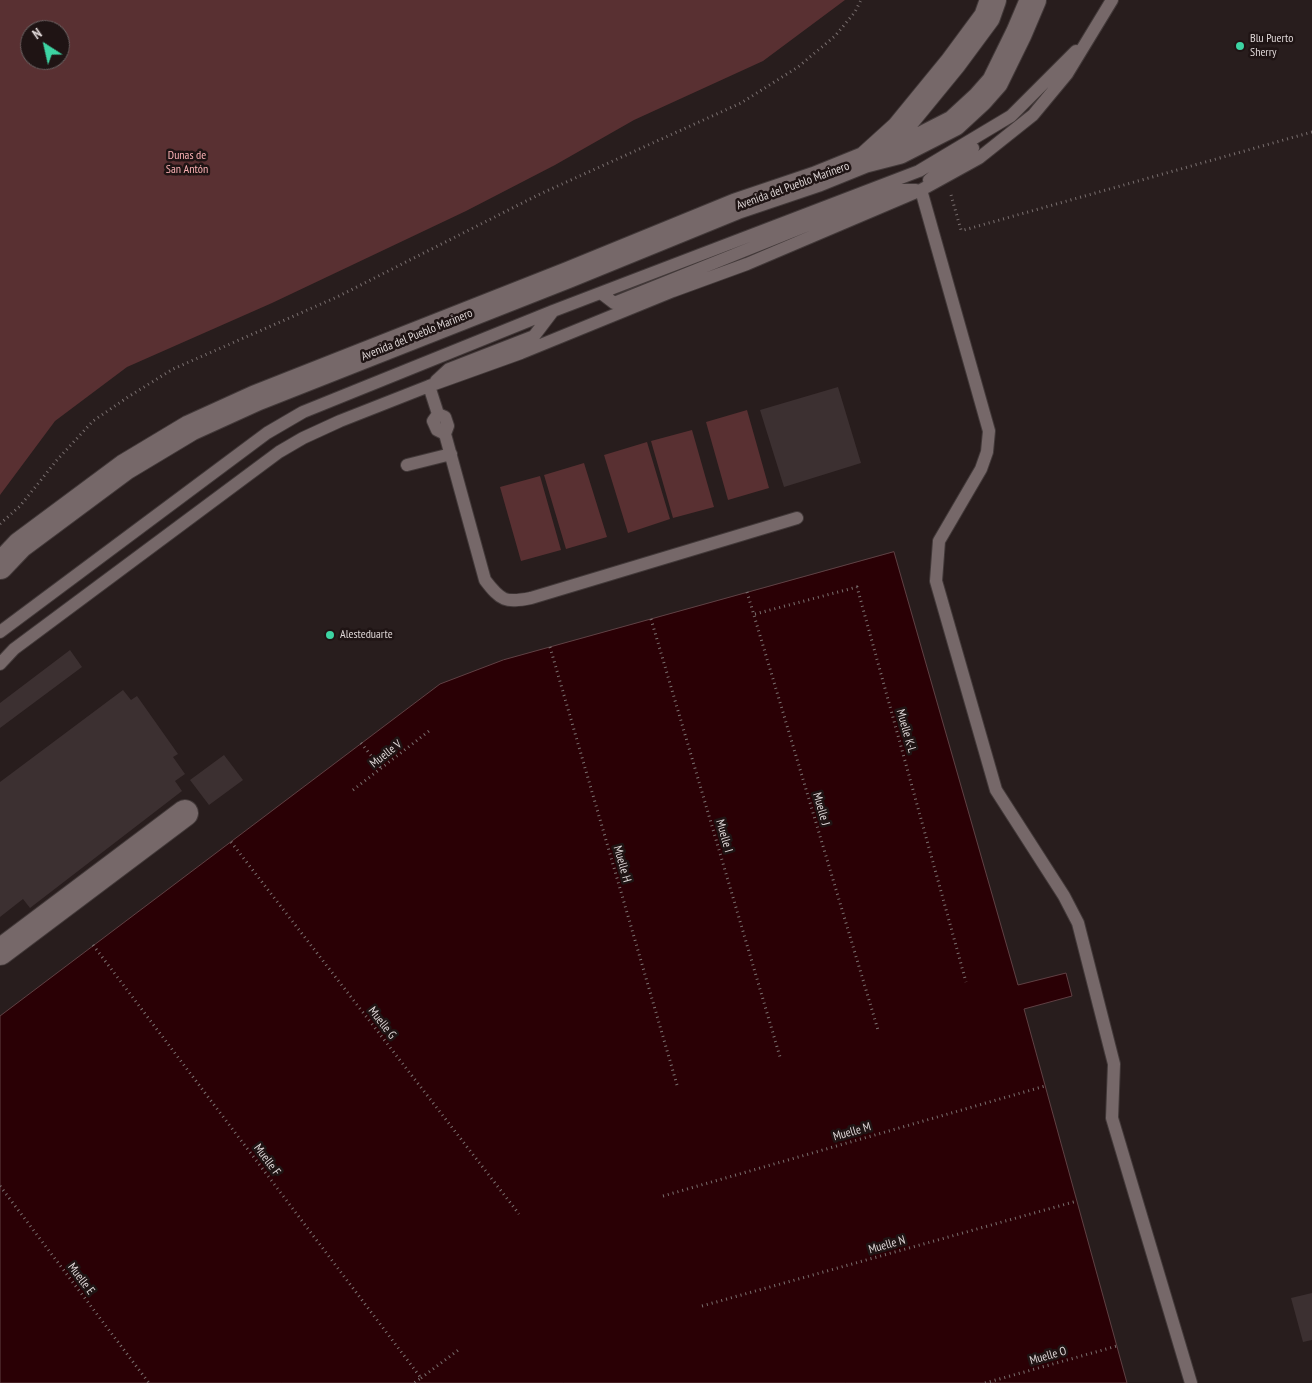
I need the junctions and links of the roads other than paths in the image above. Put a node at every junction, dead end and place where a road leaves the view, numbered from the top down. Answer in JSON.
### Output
{"nodes":[{"id":1,"x":993,"y":0,"type":"edge"},
{"id":2,"x":1033,"y":0,"type":"edge"},
{"id":3,"x":1051,"y":0,"type":"edge"},
{"id":4,"x":1112,"y":0,"type":"edge"},
{"id":5,"x":1091,"y":37,"type":"junction"},
{"id":6,"x":1002,"y":70,"type":"junction"},
{"id":7,"x":1010,"y":116,"type":"junction"},
{"id":8,"x":864,"y":160,"type":"junction"},
{"id":9,"x":921,"y":190,"type":"junction"},
{"id":10,"x":861,"y":194,"type":"junction"},
{"id":11,"x":878,"y":197,"type":"junction"},
{"id":12,"x":601,"y":293,"type":"junction"},
{"id":13,"x":553,"y":311,"type":"junction"},
{"id":14,"x":429,"y":386,"type":"junction"},
{"id":15,"x":450,"y":454,"type":"junction"},
{"id":16,"x":407,"y":465,"type":"dead end"},
{"id":17,"x":797,"y":518,"type":"dead end"},
{"id":18,"x":0,"y":566,"type":"edge"},
{"id":19,"x":0,"y":632,"type":"edge"},
{"id":20,"x":0,"y":664,"type":"edge"},
{"id":21,"x":185,"y":813,"type":"dead end"},
{"id":22,"x":1,"y":949,"type":"edge"},
{"id":23,"x":1191,"y":1383,"type":"edge"}],
"edges":[{"from":1,"to":8,"type":"street","name":"Avenida del Pueblo Marinero"},
{"from":2,"to":6,"type":"street","name":"Avenida del Pueblo Marinero"},
{"from":3,"to":6,"type":"street","name":"Avenida del Pueblo Marinero"},
{"from":4,"to":5,"type":"lane"},
{"from":5,"to":7,"type":"lane"},
{"from":5,"to":9,"type":"lane"},
{"from":6,"to":8,"type":"street","name":"Avenida del Pueblo Marinero"},
{"from":7,"to":9,"type":"lane"},
{"from":7,"to":10,"type":"lane"},
{"from":8,"to":18,"type":"street","name":"Avenida del Pueblo Marinero"},
{"from":9,"to":11,"type":"lane"},
{"from":9,"to":14,"type":"lane"},
{"from":9,"to":23,"type":"lane"},
{"from":10,"to":11,"type":"lane"},
{"from":10,"to":12,"type":"lane"},
{"from":11,"to":12,"type":"lane"},
{"from":12,"to":13,"type":"lane"},
{"from":13,"to":14,"type":"lane"},
{"from":13,"to":19,"type":"lane"},
{"from":14,"to":15,"type":"lane"},
{"from":14,"to":20,"type":"lane"},
{"from":15,"to":16,"type":"lane"},
{"from":15,"to":17,"type":"lane"},
{"from":21,"to":22,"type":"street"}]}
